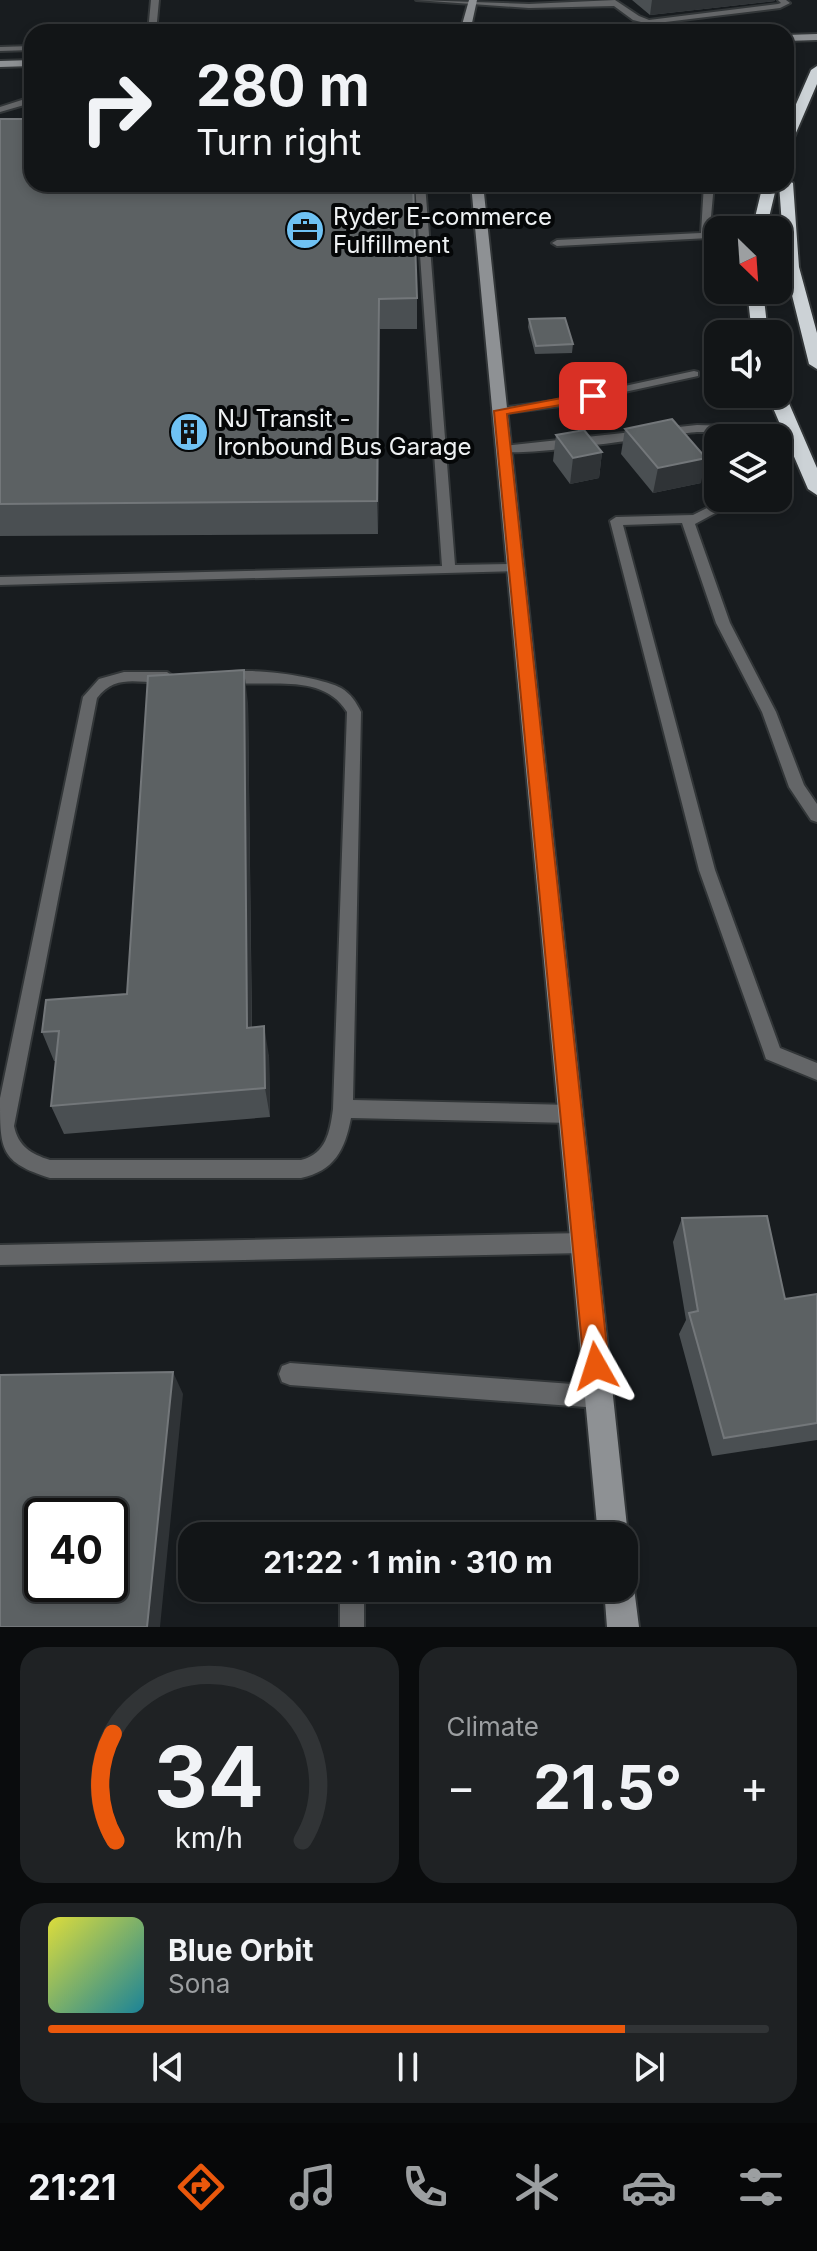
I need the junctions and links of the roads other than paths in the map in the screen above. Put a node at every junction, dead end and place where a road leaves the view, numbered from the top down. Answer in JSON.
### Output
{"nodes":[{"id":1,"x":155,"y":0,"type":"edge"},
{"id":2,"x":421,"y":0,"type":"edge"},
{"id":3,"x":782,"y":0,"type":"edge"},
{"id":4,"x":473,"y":1,"type":"edge"},
{"id":5,"x":613,"y":2,"type":"edge"},
{"id":6,"x":153,"y":24,"type":"edge"},
{"id":7,"x":467,"y":24,"type":"edge"},
{"id":8,"x":817,"y":37,"type":"edge"},
{"id":9,"x":794,"y":38,"type":"edge"},
{"id":10,"x":24,"y":48,"type":"edge"},
{"id":11,"x":0,"y":49,"type":"edge"},
{"id":12,"x":24,"y":63,"type":"edge"},
{"id":13,"x":0,"y":64,"type":"edge"},
{"id":14,"x":817,"y":70,"type":"edge"},
{"id":15,"x":24,"y":102,"type":"edge"},
{"id":16,"x":0,"y":110,"type":"edge"},
{"id":17,"x":794,"y":123,"type":"edge"},
{"id":18,"x":421,"y":192,"type":"edge"},
{"id":19,"x":478,"y":192,"type":"edge"},
{"id":20,"x":709,"y":192,"type":"edge"},
{"id":21,"x":768,"y":192,"type":"edge"},
{"id":22,"x":787,"y":192,"type":"edge"},
{"id":23,"x":762,"y":216,"type":"edge"},
{"id":24,"x":557,"y":243,"type":"dead end"},
{"id":25,"x":817,"y":364,"type":"edge"},
{"id":26,"x":694,"y":374,"type":"dead end"},
{"id":27,"x":782,"y":408,"type":"edge"},
{"id":28,"x":500,"y":411,"type":"junction"},
{"id":29,"x":704,"y":428,"type":"edge"},
{"id":30,"x":504,"y":450,"type":"junction"},
{"id":31,"x":817,"y":489,"type":"edge"},
{"id":32,"x":710,"y":512,"type":"edge"},
{"id":33,"x":697,"y":519,"type":"junction"},
{"id":34,"x":516,"y":568,"type":"junction"},
{"id":35,"x":449,"y":569,"type":"junction"},
{"id":36,"x":0,"y":581,"type":"edge"},
{"id":37,"x":817,"y":816,"type":"edge"},
{"id":38,"x":817,"y":1072,"type":"edge"},
{"id":39,"x":343,"y":1109,"type":"junction"},
{"id":40,"x":571,"y":1114,"type":"junction"},
{"id":41,"x":584,"y":1243,"type":"junction"},
{"id":42,"x":0,"y":1255,"type":"edge"},
{"id":43,"x":290,"y":1374,"type":"dead end"},
{"id":44,"x":599,"y":1397,"type":"junction"},
{"id":45,"x":612,"y":1522,"type":"edge"},
{"id":46,"x":352,"y":1602,"type":"edge"},
{"id":47,"x":620,"y":1602,"type":"edge"},
{"id":48,"x":352,"y":1627,"type":"edge"},
{"id":49,"x":623,"y":1627,"type":"edge"}],
"edges":[{"from":1,"to":6,"type":"lane"},
{"from":2,"to":4,"type":"lane"},
{"from":3,"to":5,"type":"lane"},
{"from":4,"to":5,"type":"lane"},
{"from":4,"to":7,"type":"street"},
{"from":8,"to":9,"type":"street"},
{"from":10,"to":11,"type":"lane"},
{"from":12,"to":13,"type":"street"},
{"from":14,"to":17,"type":"highway"},
{"from":15,"to":16,"type":"lane"},
{"from":18,"to":35,"type":"lane"},
{"from":19,"to":28,"type":"street"},
{"from":20,"to":24,"type":"lane"},
{"from":21,"to":23,"type":"highway"},
{"from":22,"to":25,"type":"highway"},
{"from":26,"to":28,"type":"lane"},
{"from":27,"to":31,"type":"highway"},
{"from":28,"to":30,"type":"street"},
{"from":29,"to":30,"type":"lane"},
{"from":30,"to":34,"type":"street"},
{"from":32,"to":33,"type":"lane"},
{"from":33,"to":37,"type":"lane"},
{"from":33,"to":38,"type":"lane"},
{"from":34,"to":35,"type":"lane"},
{"from":34,"to":40,"type":"street"},
{"from":35,"to":36,"type":"lane"},
{"from":39,"to":39,"type":"lane"},
{"from":39,"to":40,"type":"lane"},
{"from":40,"to":41,"type":"street"},
{"from":41,"to":42,"type":"lane"},
{"from":41,"to":44,"type":"street"},
{"from":43,"to":44,"type":"lane"},
{"from":44,"to":45,"type":"street"},
{"from":46,"to":48,"type":"lane"},
{"from":47,"to":49,"type":"street"}]}
